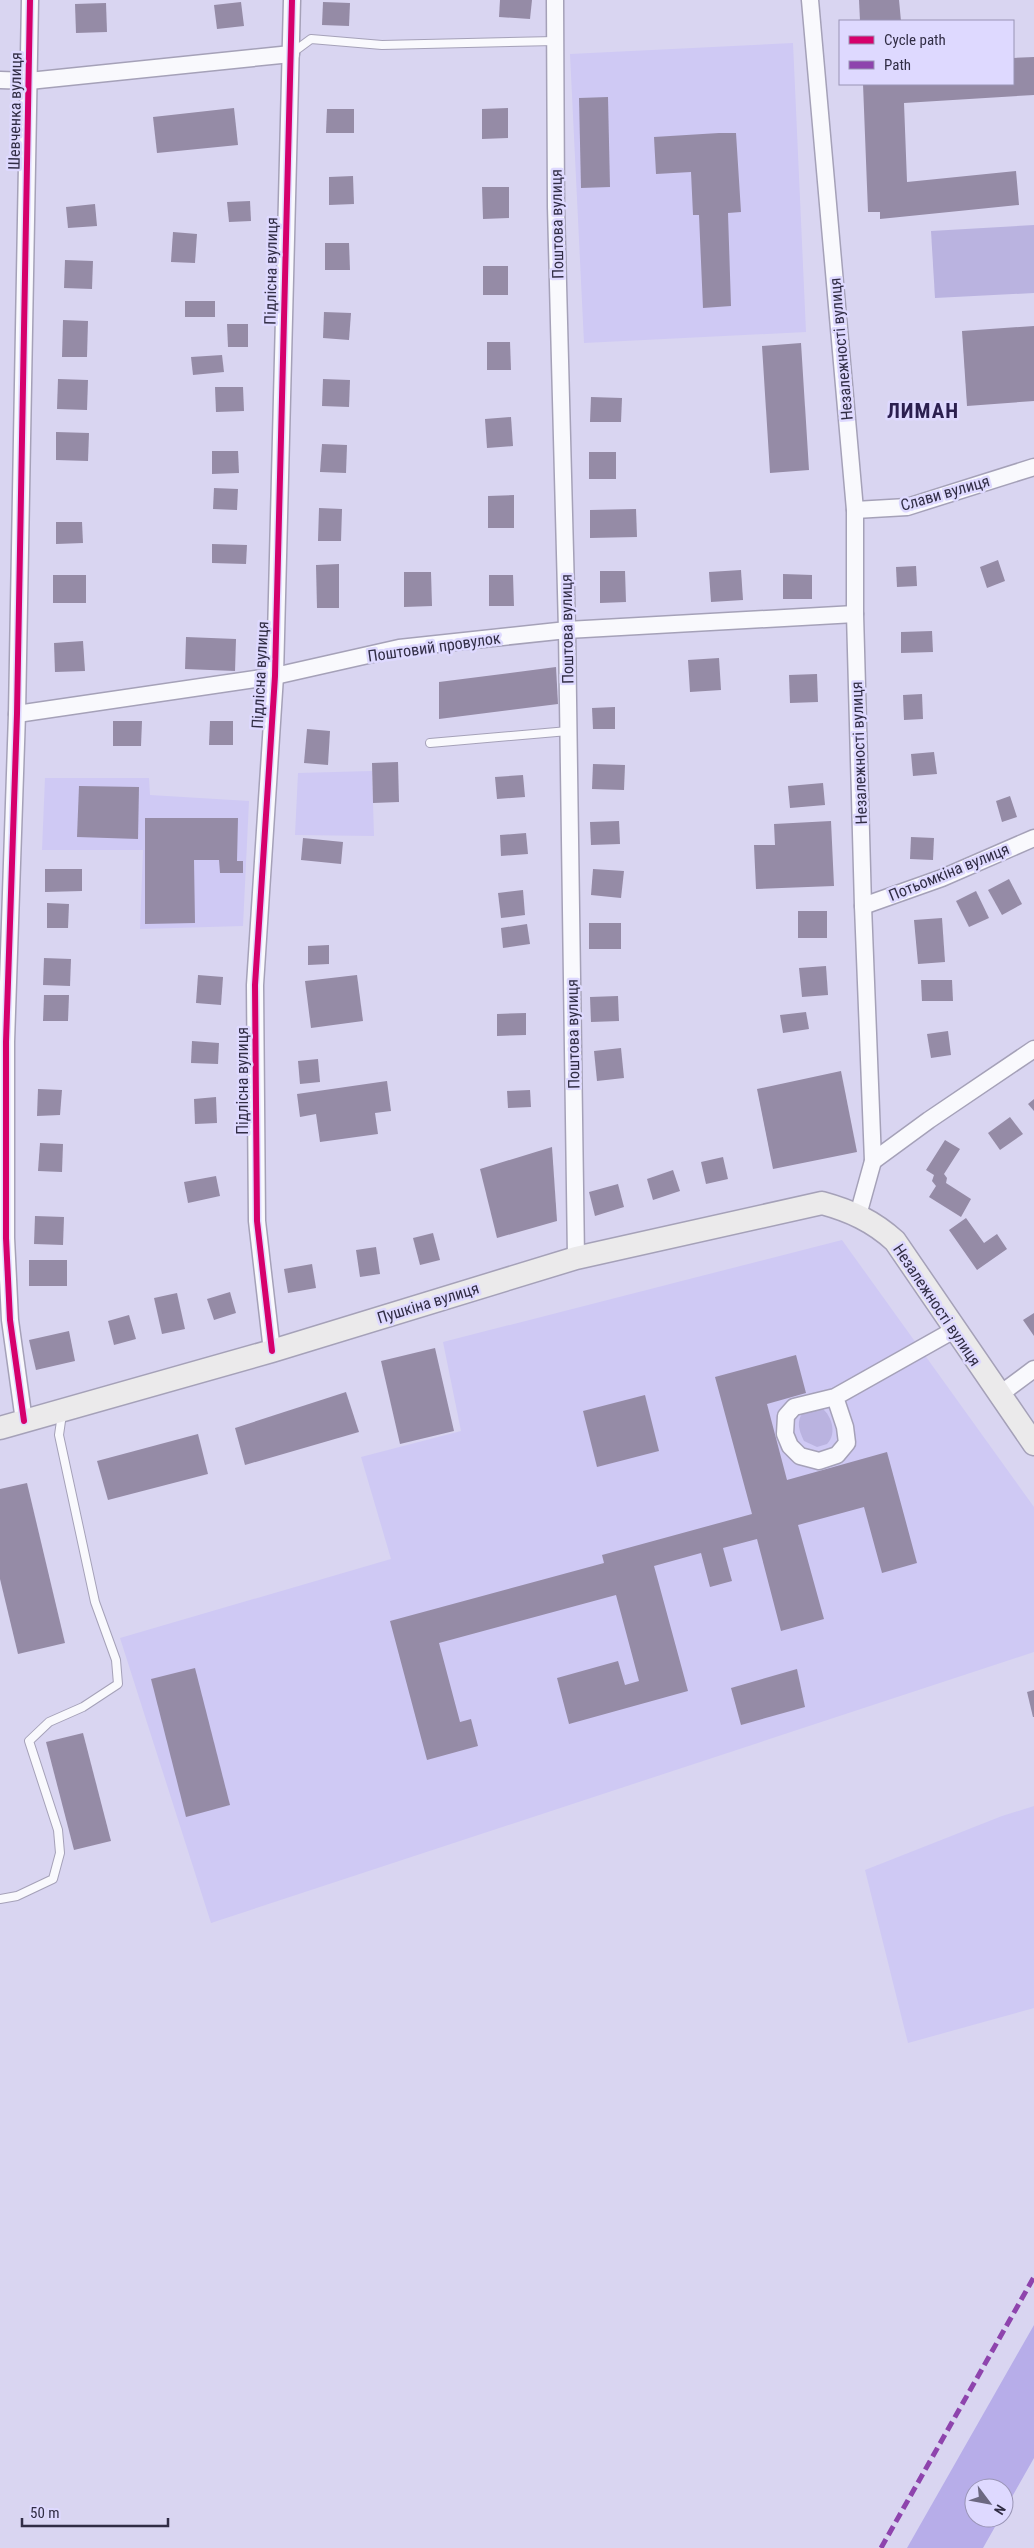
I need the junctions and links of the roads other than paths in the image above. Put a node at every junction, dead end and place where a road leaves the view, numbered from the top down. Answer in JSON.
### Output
{"nodes":[{"id":1,"x":30,"y":0,"type":"edge"},
{"id":2,"x":292,"y":0,"type":"edge"},
{"id":3,"x":555,"y":0,"type":"edge"},
{"id":4,"x":810,"y":0,"type":"edge"},
{"id":5,"x":555,"y":40,"type":"junction"},
{"id":6,"x":290,"y":54,"type":"junction"},
{"id":7,"x":0,"y":80,"type":"edge"},
{"id":8,"x":29,"y":81,"type":"junction"},
{"id":9,"x":1034,"y":467,"type":"edge"},
{"id":10,"x":855,"y":510,"type":"junction"},
{"id":11,"x":855,"y":614,"type":"junction"},
{"id":12,"x":567,"y":630,"type":"junction"},
{"id":13,"x":275,"y":676,"type":"junction"},
{"id":14,"x":17,"y":714,"type":"junction"},
{"id":15,"x":568,"y":731,"type":"junction"},
{"id":16,"x":430,"y":743,"type":"dead end"},
{"id":17,"x":7,"y":799,"type":"edge"},
{"id":18,"x":1034,"y":838,"type":"edge"},
{"id":19,"x":863,"y":906,"type":"junction"},
{"id":20,"x":3,"y":1043,"type":"edge"},
{"id":21,"x":1034,"y":1049,"type":"edge"},
{"id":22,"x":873,"y":1161,"type":"junction"},
{"id":23,"x":858,"y":1214,"type":"junction"},
{"id":24,"x":576,"y":1258,"type":"junction"},
{"id":25,"x":4,"y":1282,"type":"edge"},
{"id":26,"x":954,"y":1330,"type":"junction"},
{"id":27,"x":272,"y":1351,"type":"junction"},
{"id":28,"x":1034,"y":1369,"type":"edge"},
{"id":29,"x":998,"y":1395,"type":"junction"},
{"id":30,"x":835,"y":1397,"type":"dead end"},
{"id":31,"x":63,"y":1410,"type":"junction"},
{"id":32,"x":24,"y":1421,"type":"junction"},
{"id":33,"x":0,"y":1428,"type":"edge"},
{"id":34,"x":1034,"y":1444,"type":"edge"},
{"id":35,"x":0,"y":1899,"type":"edge"}],
"edges":[{"from":1,"to":8,"type":"street","name":"Шевченка вулиця"},
{"from":2,"to":6,"type":"street","name":"Підлісна вулиця"},
{"from":3,"to":5,"type":"street","name":"Поштова вулиця"},
{"from":4,"to":10,"type":"street","name":"Незалежності вулиця"},
{"from":5,"to":6,"type":"lane"},
{"from":5,"to":12,"type":"street","name":"Поштова вулиця"},
{"from":6,"to":8,"type":"street"},
{"from":6,"to":13,"type":"street","name":"Підлісна вулиця"},
{"from":7,"to":8,"type":"street"},
{"from":8,"to":14,"type":"street","name":"Шевченка вулиця"},
{"from":9,"to":10,"type":"street","name":"Слави вулиця"},
{"from":10,"to":11,"type":"street","name":"Незалежності вулиця"},
{"from":11,"to":12,"type":"street","name":"Поштовий провулок"},
{"from":11,"to":19,"type":"street","name":"Незалежності вулиця"},
{"from":12,"to":13,"type":"street","name":"Поштовий провулок"},
{"from":12,"to":15,"type":"street","name":"Поштова вулиця"},
{"from":13,"to":14,"type":"street","name":"Поштовий провулок"},
{"from":13,"to":27,"type":"street","name":"Підлісна вулиця"},
{"from":14,"to":17,"type":"street","name":"Шевченка вулиця"},
{"from":15,"to":16,"type":"lane"},
{"from":15,"to":24,"type":"street","name":"Поштова вулиця"},
{"from":17,"to":20,"type":"street","name":"Шевченка вулиця"},
{"from":18,"to":19,"type":"street","name":"Потьомкіна вулиця"},
{"from":19,"to":22,"type":"street","name":"Незалежності вулиця"},
{"from":20,"to":25,"type":"street","name":"Шевченка вулиця"},
{"from":21,"to":22,"type":"street"},
{"from":22,"to":23,"type":"street","name":"Незалежності вулиця"},
{"from":23,"to":24,"type":"main road","name":"Пушкіна вулиця"},
{"from":23,"to":26,"type":"main road","name":"Незалежності вулиця"},
{"from":24,"to":27,"type":"main road","name":"Пушкіна вулиця"},
{"from":25,"to":32,"type":"street","name":"Шевченка вулиця"},
{"from":26,"to":29,"type":"main road","name":"Незалежності вулиця"},
{"from":26,"to":30,"type":"street"},
{"from":27,"to":31,"type":"main road","name":"Пушкіна вулиця"},
{"from":28,"to":29,"type":"street"},
{"from":29,"to":34,"type":"main road","name":"Незалежності вулиця"},
{"from":31,"to":32,"type":"main road","name":"Пушкіна вулиця"},
{"from":31,"to":35,"type":"lane"},
{"from":32,"to":33,"type":"main road","name":"Пушкіна вулиця"}]}
